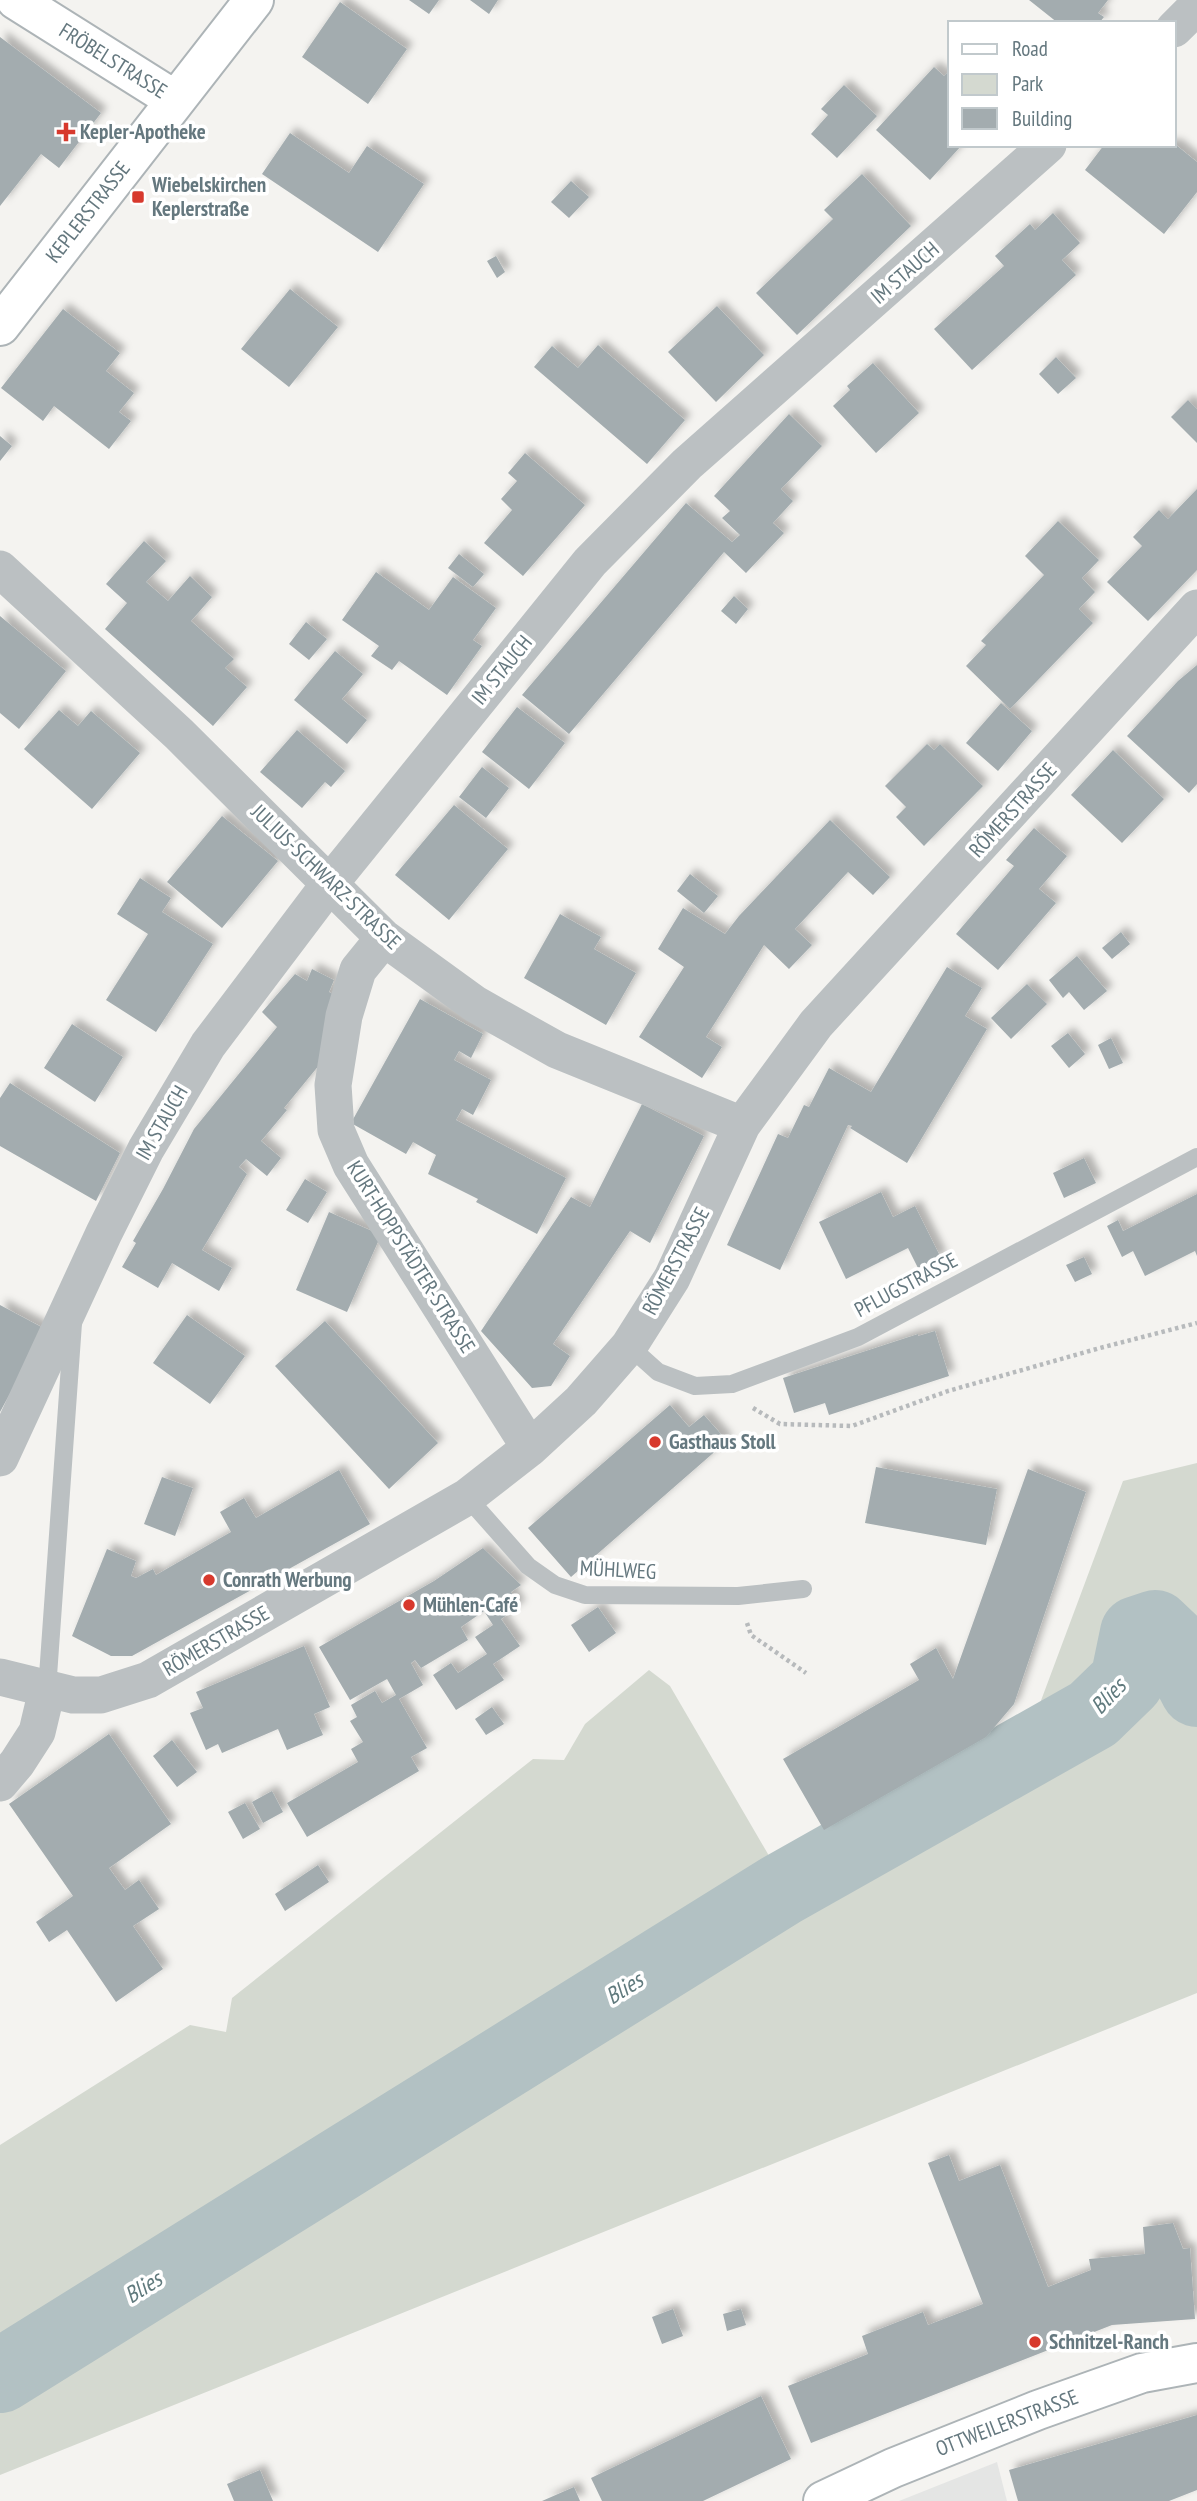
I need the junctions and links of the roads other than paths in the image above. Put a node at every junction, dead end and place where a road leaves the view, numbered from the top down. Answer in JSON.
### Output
{"nodes":[{"id":1,"x":16,"y":0,"type":"edge"},
{"id":2,"x":254,"y":0,"type":"edge"},
{"id":3,"x":1197,"y":6,"type":"edge"},
{"id":4,"x":1176,"y":27,"type":"edge"},
{"id":5,"x":175,"y":100,"type":"junction"},
{"id":6,"x":1046,"y":147,"type":"edge"},
{"id":7,"x":0,"y":326,"type":"edge"},
{"id":8,"x":0,"y":569,"type":"edge"},
{"id":9,"x":1197,"y":608,"type":"edge"},
{"id":10,"x":331,"y":882,"type":"junction"},
{"id":11,"x":384,"y":938,"type":"junction"},
{"id":12,"x":742,"y":1125,"type":"junction"},
{"id":13,"x":1197,"y":1157,"type":"edge"},
{"id":14,"x":75,"y":1294,"type":"junction"},
{"id":15,"x":628,"y":1346,"type":"junction"},
{"id":16,"x":530,"y":1448,"type":"junction"},
{"id":17,"x":0,"y":1458,"type":"edge"},
{"id":18,"x":467,"y":1497,"type":"junction"},
{"id":19,"x":803,"y":1589,"type":"dead end"},
{"id":20,"x":0,"y":1677,"type":"edge"},
{"id":21,"x":47,"y":1690,"type":"junction"},
{"id":22,"x":0,"y":1783,"type":"edge"},
{"id":23,"x":1197,"y":2363,"type":"edge"},
{"id":24,"x":823,"y":2501,"type":"edge"}],
"edges":[{"from":1,"to":5,"type":"street","name":"FRÖBELSTRASSE"},
{"from":2,"to":5,"type":"street","name":"KEPLERSTRASSE"},
{"from":3,"to":4,"type":"street"},
{"from":5,"to":7,"type":"street","name":"KEPLERSTRASSE"},
{"from":6,"to":10,"type":"street","name":"IM STAUCH"},
{"from":8,"to":10,"type":"street","name":"JULIUS-SCHWARZ-STRASSE"},
{"from":9,"to":12,"type":"street","name":"RÖMERSTRASSE"},
{"from":10,"to":11,"type":"street","name":"JULIUS-SCHWARZ-STRASSE"},
{"from":10,"to":14,"type":"street","name":"IM STAUCH"},
{"from":11,"to":12,"type":"street","name":"JULIUS-SCHWARZ-STRASSE"},
{"from":11,"to":16,"type":"street","name":"KURT-HOPPSTÄDTER-STRASSE"},
{"from":12,"to":15,"type":"street","name":"RÖMERSTRASSE"},
{"from":13,"to":15,"type":"lane","name":"PFLUGSTRASSE"},
{"from":14,"to":17,"type":"street","name":"IM STAUCH"},
{"from":14,"to":21,"type":"lane","name":"IM STAUCH"},
{"from":15,"to":16,"type":"street","name":"RÖMERSTRASSE"},
{"from":16,"to":18,"type":"street","name":"RÖMERSTRASSE"},
{"from":18,"to":19,"type":"lane","name":"MÜHLWEG"},
{"from":18,"to":21,"type":"street","name":"RÖMERSTRASSE"},
{"from":20,"to":21,"type":"street","name":"RÖMERSTRASSE"},
{"from":21,"to":22,"type":"street"},
{"from":23,"to":24,"type":"street","name":"OTTWEILERSTRASSE"}]}
